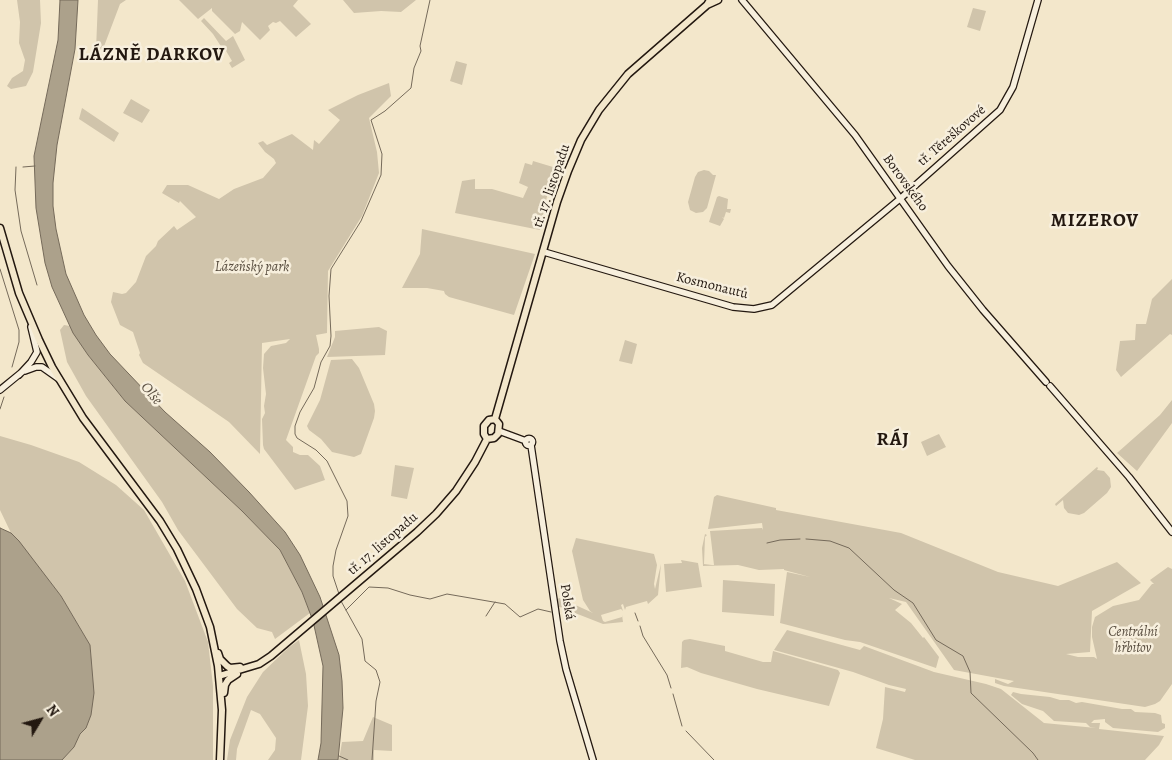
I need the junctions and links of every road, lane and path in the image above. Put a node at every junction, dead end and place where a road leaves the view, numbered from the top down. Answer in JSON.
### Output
{"nodes":[{"id":1,"x":718,"y":0,"type":"edge"},
{"id":2,"x":742,"y":0,"type":"edge"},
{"id":3,"x":1038,"y":0,"type":"edge"},
{"id":4,"x":709,"y":2,"type":"edge"},
{"id":5,"x":901,"y":198,"type":"junction"},
{"id":6,"x":0,"y":228,"type":"edge"},
{"id":7,"x":544,"y":252,"type":"junction"},
{"id":8,"x":30,"y":320,"type":"junction"},
{"id":9,"x":45,"y":354,"type":"junction"},
{"id":10,"x":19,"y":375,"type":"junction"},
{"id":11,"x":59,"y":379,"type":"junction"},
{"id":12,"x":0,"y":390,"type":"edge"},
{"id":13,"x":495,"y":419,"type":"junction"},
{"id":14,"x":499,"y":431,"type":"junction"},
{"id":15,"x":487,"y":439,"type":"junction"},
{"id":16,"x":1172,"y":532,"type":"edge"},
{"id":17,"x":211,"y":634,"type":"junction"},
{"id":18,"x":252,"y":666,"type":"junction"},
{"id":19,"x":219,"y":676,"type":"junction"},
{"id":20,"x":222,"y":712,"type":"junction"},
{"id":21,"x":220,"y":760,"type":"edge"},
{"id":22,"x":593,"y":760,"type":"edge"}],
"edges":[{"from":1,"to":4,"type":"main road","name":"tř. 17. listopadu"},
{"from":2,"to":5,"type":"street","name":"Borovského"},
{"from":3,"to":5,"type":"street","name":"tř. Těreškovové"},
{"from":4,"to":7,"type":"main road","name":"tř. 17. listopadu"},
{"from":5,"to":7,"type":"street","name":"Kosmonautů"},
{"from":5,"to":16,"type":"street","name":"Borovského"},
{"from":6,"to":8,"type":"main road"},
{"from":7,"to":13,"type":"main road","name":"tř. 17. listopadu"},
{"from":8,"to":9,"type":"main road"},
{"from":8,"to":10,"type":"street"},
{"from":9,"to":10,"type":"street"},
{"from":9,"to":11,"type":"main road"},
{"from":10,"to":11,"type":"street"},
{"from":10,"to":12,"type":"street"},
{"from":11,"to":17,"type":"main road"},
{"from":13,"to":14,"type":"main road"},
{"from":13,"to":15,"type":"main road"},
{"from":14,"to":15,"type":"main road"},
{"from":14,"to":22,"type":"street","name":"Polská"},
{"from":15,"to":18,"type":"main road","name":"tř. 17. listopadu"},
{"from":17,"to":18,"type":"main road"},
{"from":17,"to":19,"type":"main road"},
{"from":18,"to":19,"type":"main road"},
{"from":18,"to":20,"type":"main road"},
{"from":19,"to":20,"type":"main road"},
{"from":20,"to":21,"type":"main road"}]}
